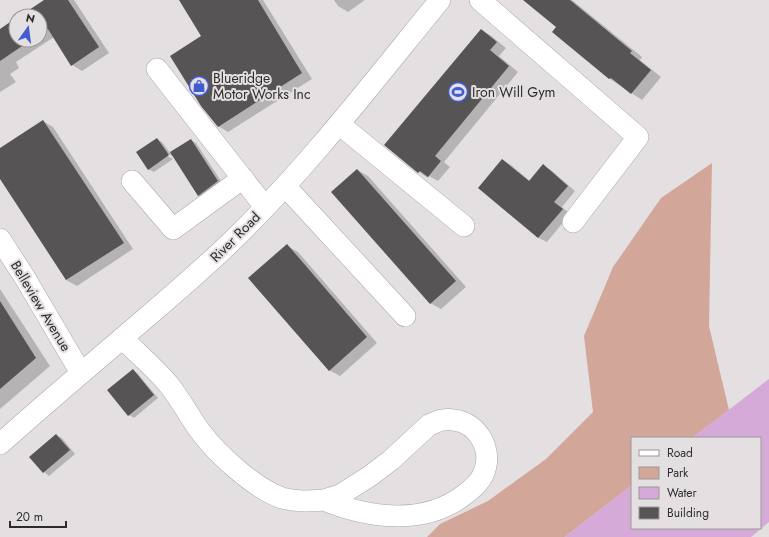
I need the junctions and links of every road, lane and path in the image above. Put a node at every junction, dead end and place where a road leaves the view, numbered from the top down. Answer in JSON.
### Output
{"nodes":[{"id":1,"x":440,"y":0,"type":"edge"},
{"id":2,"x":480,"y":0,"type":"edge"},
{"id":3,"x":158,"y":69,"type":"dead end"},
{"id":4,"x":339,"y":124,"type":"junction"},
{"id":5,"x":243,"y":178,"type":"junction"},
{"id":6,"x":132,"y":181,"type":"dead end"},
{"id":7,"x":285,"y":186,"type":"junction"},
{"id":8,"x":265,"y":206,"type":"junction"},
{"id":9,"x":573,"y":222,"type":"dead end"},
{"id":10,"x":464,"y":226,"type":"dead end"},
{"id":11,"x":1,"y":242,"type":"edge"},
{"id":12,"x":405,"y":316,"type":"dead end"},
{"id":13,"x":122,"y":338,"type":"junction"},
{"id":14,"x":81,"y":373,"type":"junction"},
{"id":15,"x":0,"y":444,"type":"edge"},
{"id":16,"x":324,"y":500,"type":"junction"}],
"edges":[{"from":1,"to":4,"type":"street","name":"River Road"},
{"from":2,"to":9,"type":"street"},
{"from":3,"to":5,"type":"street"},
{"from":4,"to":7,"type":"street","name":"River Road"},
{"from":4,"to":10,"type":"street"},
{"from":5,"to":6,"type":"street"},
{"from":5,"to":8,"type":"street"},
{"from":7,"to":8,"type":"street","name":"River Road"},
{"from":7,"to":12,"type":"street"},
{"from":8,"to":13,"type":"street","name":"River Road"},
{"from":11,"to":14,"type":"street","name":"Belleview Avenue"},
{"from":13,"to":14,"type":"street","name":"River Road"},
{"from":13,"to":16,"type":"street"},
{"from":14,"to":15,"type":"street","name":"River Road"},
{"from":16,"to":16,"type":"street"}]}
